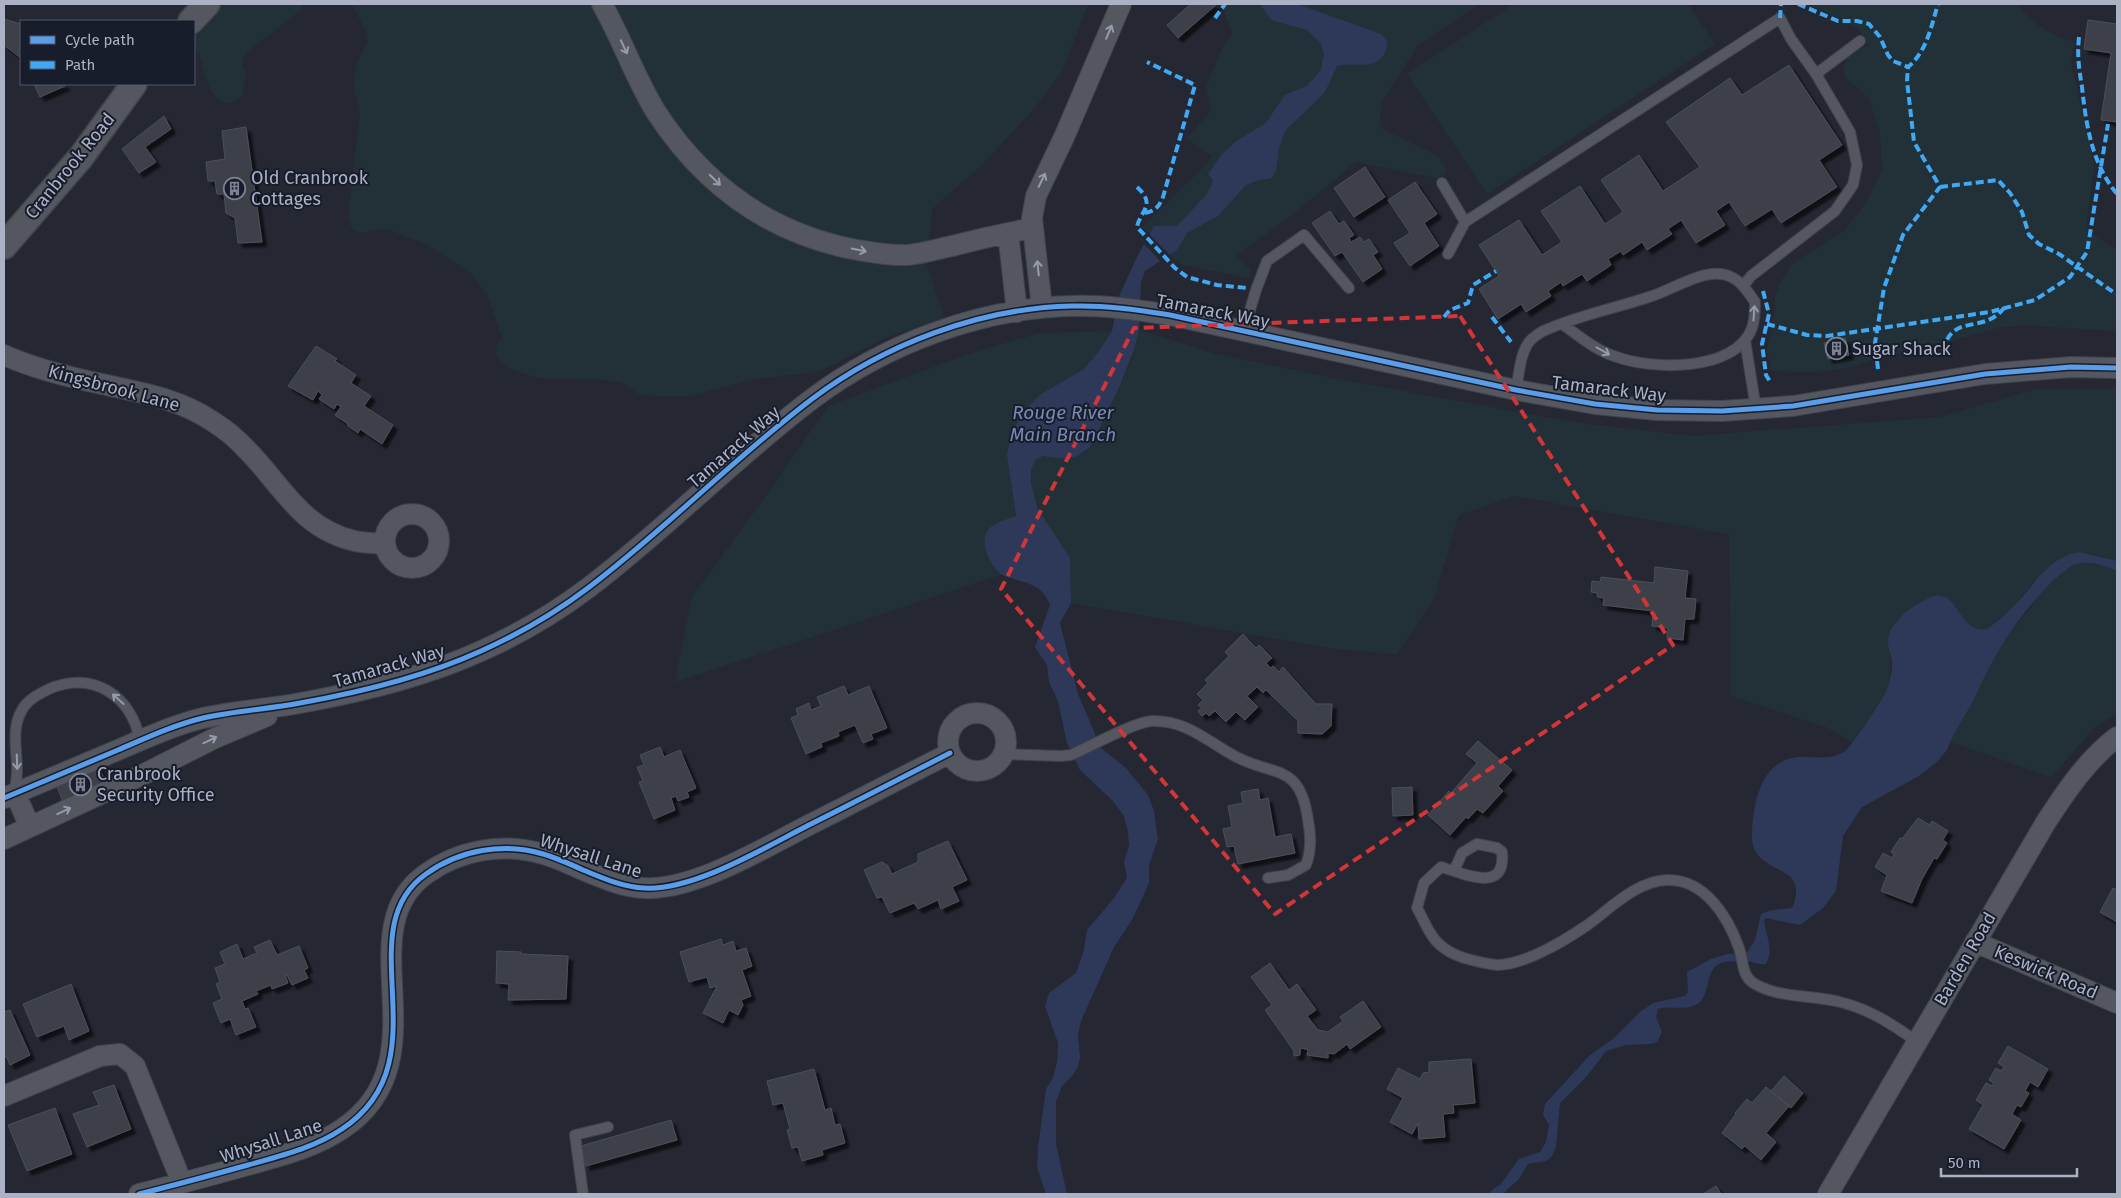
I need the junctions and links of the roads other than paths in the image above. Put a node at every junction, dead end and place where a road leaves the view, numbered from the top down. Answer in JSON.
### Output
{"nodes":[{"id":1,"x":207,"y":4,"type":"edge"},
{"id":2,"x":602,"y":4,"type":"edge"},
{"id":3,"x":1121,"y":4,"type":"edge"},
{"id":4,"x":192,"y":20,"type":"edge"},
{"id":5,"x":1860,"y":41,"type":"dead end"},
{"id":6,"x":1816,"y":74,"type":"junction"},
{"id":7,"x":133,"y":85,"type":"edge"},
{"id":8,"x":1442,"y":183,"type":"dead end"},
{"id":9,"x":1465,"y":222,"type":"junction"},
{"id":10,"x":1033,"y":228,"type":"junction"},
{"id":11,"x":1008,"y":233,"type":"junction"},
{"id":12,"x":4,"y":246,"type":"edge"},
{"id":13,"x":1448,"y":254,"type":"dead end"},
{"id":14,"x":1744,"y":285,"type":"junction"},
{"id":15,"x":1349,"y":288,"type":"dead end"},
{"id":16,"x":1042,"y":308,"type":"junction"},
{"id":17,"x":1017,"y":312,"type":"junction"},
{"id":18,"x":1562,"y":324,"type":"junction"},
{"id":19,"x":1244,"y":330,"type":"junction"},
{"id":20,"x":1745,"y":340,"type":"junction"},
{"id":21,"x":4,"y":355,"type":"edge"},
{"id":22,"x":2117,"y":368,"type":"edge"},
{"id":23,"x":1516,"y":390,"type":"junction"},
{"id":24,"x":1756,"y":409,"type":"junction"},
{"id":25,"x":385,"y":544,"type":"dead end"},
{"id":26,"x":300,"y":703,"type":"junction"},
{"id":27,"x":2117,"y":737,"type":"edge"},
{"id":28,"x":140,"y":741,"type":"junction"},
{"id":29,"x":950,"y":753,"type":"junction"},
{"id":30,"x":1003,"y":754,"type":"junction"},
{"id":31,"x":146,"y":773,"type":"junction"},
{"id":32,"x":9,"y":796,"type":"edge"},
{"id":33,"x":30,"y":827,"type":"junction"},
{"id":34,"x":4,"y":839,"type":"edge"},
{"id":35,"x":1454,"y":871,"type":"junction"},
{"id":36,"x":1268,"y":878,"type":"dead end"},
{"id":37,"x":1975,"y":942,"type":"junction"},
{"id":38,"x":2117,"y":1003,"type":"edge"},
{"id":39,"x":1916,"y":1041,"type":"junction"},
{"id":40,"x":4,"y":1096,"type":"edge"},
{"id":41,"x":608,"y":1127,"type":"dead end"},
{"id":42,"x":182,"y":1183,"type":"junction"},
{"id":43,"x":139,"y":1194,"type":"edge"},
{"id":44,"x":583,"y":1194,"type":"edge"},
{"id":45,"x":1828,"y":1194,"type":"edge"}],
"edges":[{"from":1,"to":4,"type":"street"},
{"from":2,"to":11,"type":"street","one_way":true},
{"from":10,"to":3,"type":"street","one_way":true},
{"from":5,"to":6,"type":"lane"},
{"from":6,"to":9,"type":"lane"},
{"from":6,"to":14,"type":"lane"},
{"from":7,"to":12,"type":"street","name":"Cranbrook Road"},
{"from":8,"to":9,"type":"lane"},
{"from":9,"to":13,"type":"lane"},
{"from":10,"to":11,"type":"street"},
{"from":16,"to":10,"type":"street","one_way":true},
{"from":11,"to":17,"type":"street"},
{"from":14,"to":18,"type":"lane"},
{"from":20,"to":14,"type":"lane","one_way":true},
{"from":15,"to":19,"type":"lane"},
{"from":16,"to":17,"type":"street","name":"Tamarack Way"},
{"from":16,"to":19,"type":"street","name":"Tamarack Way"},
{"from":17,"to":26,"type":"street","name":"Tamarack Way"},
{"from":18,"to":20,"type":"lane","one_way":true},
{"from":18,"to":23,"type":"lane"},
{"from":19,"to":23,"type":"street","name":"Tamarack Way"},
{"from":20,"to":24,"type":"lane"},
{"from":21,"to":25,"type":"street","name":"Kingsbrook Lane"},
{"from":22,"to":24,"type":"street","name":"Tamarack Way"},
{"from":23,"to":24,"type":"street","name":"Tamarack Way"},
{"from":26,"to":28,"type":"street","name":"Tamarack Way"},
{"from":31,"to":26,"type":"street","name":"Tamarack Way","one_way":true},
{"from":27,"to":37,"type":"street","name":"Barden Road"},
{"from":28,"to":31,"type":"street"},
{"from":28,"to":32,"type":"street","name":"Tamarack Way"},
{"from":28,"to":32,"type":"lane","one_way":true},
{"from":29,"to":30,"type":"street"},
{"from":29,"to":30,"type":"street"},
{"from":29,"to":42,"type":"street","name":"Whysall Lane"},
{"from":30,"to":36,"type":"lane"},
{"from":33,"to":31,"type":"street","name":"Tamarack Way","one_way":true},
{"from":32,"to":33,"type":"street"},
{"from":33,"to":34,"type":"street","name":"Tamarack Way"},
{"from":35,"to":35,"type":"lane"},
{"from":35,"to":39,"type":"lane"},
{"from":37,"to":38,"type":"street","name":"Keswick Road"},
{"from":37,"to":39,"type":"street","name":"Barden Road"},
{"from":39,"to":45,"type":"street","name":"Barden Road"},
{"from":40,"to":42,"type":"street"},
{"from":41,"to":44,"type":"lane"},
{"from":42,"to":43,"type":"street","name":"Whysall Lane"}]}
